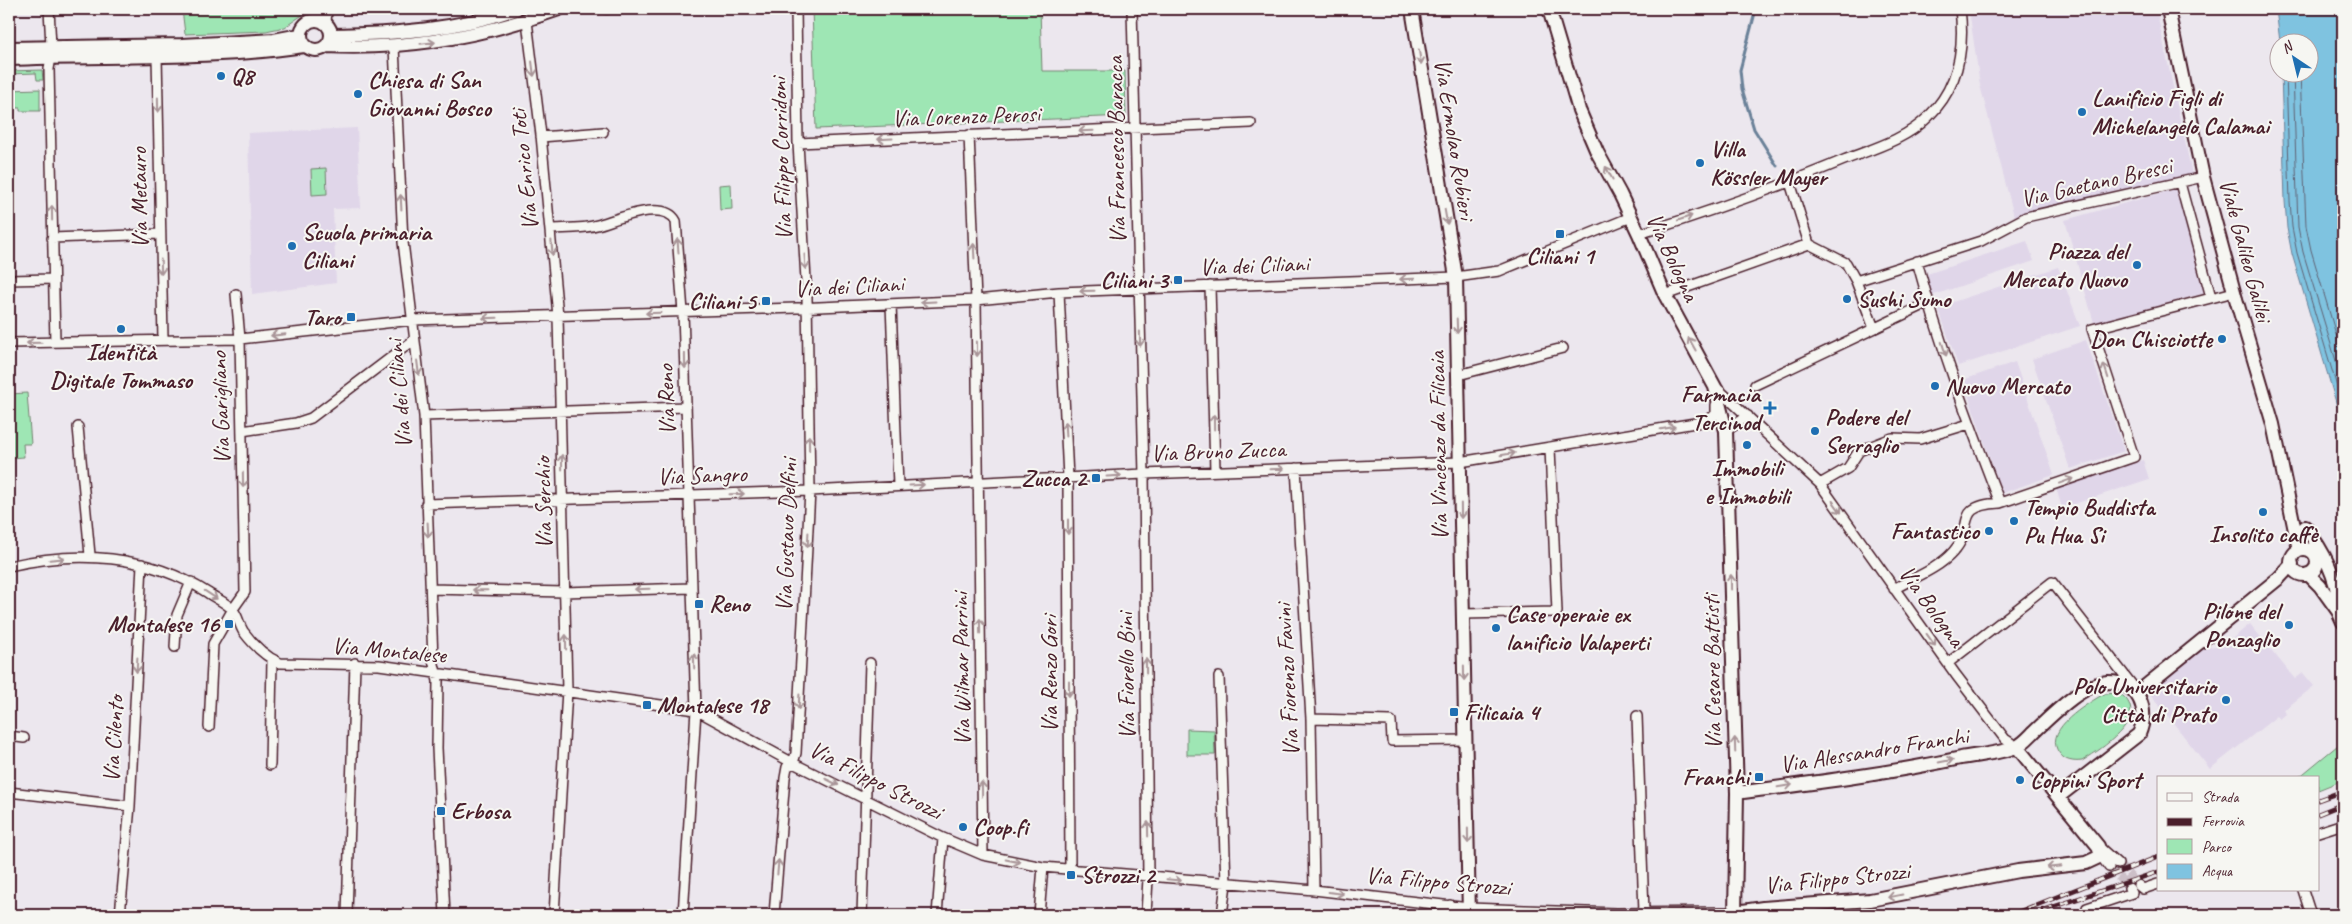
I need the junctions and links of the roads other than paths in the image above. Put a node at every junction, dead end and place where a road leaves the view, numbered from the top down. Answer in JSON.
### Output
{"nodes":[{"id":1,"x":50,"y":9,"type":"edge"},
{"id":2,"x":326,"y":9,"type":"edge"},
{"id":3,"x":516,"y":9,"type":"edge"},
{"id":4,"x":559,"y":9,"type":"edge"},
{"id":5,"x":796,"y":9,"type":"edge"},
{"id":6,"x":1132,"y":9,"type":"edge"},
{"id":7,"x":1412,"y":9,"type":"edge"},
{"id":8,"x":1549,"y":9,"type":"edge"},
{"id":9,"x":1960,"y":9,"type":"edge"},
{"id":10,"x":2168,"y":9,"type":"edge"},
{"id":11,"x":527,"y":21,"type":"junction"},
{"id":12,"x":324,"y":27,"type":"edge"},
{"id":13,"x":302,"y":41,"type":"junction"},
{"id":14,"x":394,"y":46,"type":"junction"},
{"id":15,"x":9,"y":48,"type":"edge"},
{"id":16,"x":51,"y":52,"type":"junction"},
{"id":17,"x":157,"y":56,"type":"junction"},
{"id":18,"x":9,"y":59,"type":"edge"},
{"id":19,"x":1251,"y":123,"type":"dead end"},
{"id":20,"x":1135,"y":129,"type":"junction"},
{"id":21,"x":603,"y":132,"type":"dead end"},
{"id":22,"x":969,"y":135,"type":"junction"},
{"id":23,"x":541,"y":137,"type":"junction"},
{"id":24,"x":798,"y":143,"type":"junction"},
{"id":25,"x":2204,"y":177,"type":"junction"},
{"id":26,"x":1790,"y":182,"type":"junction"},
{"id":27,"x":2180,"y":182,"type":"junction"},
{"id":28,"x":1631,"y":217,"type":"junction"},
{"id":29,"x":550,"y":229,"type":"junction"},
{"id":30,"x":160,"y":234,"type":"junction"},
{"id":31,"x":1639,"y":234,"type":"junction"},
{"id":32,"x":52,"y":238,"type":"junction"},
{"id":33,"x":1809,"y":244,"type":"junction"},
{"id":34,"x":1916,"y":261,"type":"junction"},
{"id":35,"x":1456,"y":277,"type":"junction"},
{"id":36,"x":53,"y":279,"type":"junction"},
{"id":37,"x":9,"y":280,"type":"edge"},
{"id":38,"x":1856,"y":281,"type":"junction"},
{"id":39,"x":1210,"y":286,"type":"junction"},
{"id":40,"x":1139,"y":290,"type":"junction"},
{"id":41,"x":1060,"y":292,"type":"junction"},
{"id":42,"x":2234,"y":292,"type":"junction"},
{"id":43,"x":236,"y":294,"type":"dead end"},
{"id":44,"x":1665,"y":295,"type":"junction"},
{"id":45,"x":2211,"y":297,"type":"junction"},
{"id":46,"x":976,"y":300,"type":"junction"},
{"id":47,"x":1928,"y":303,"type":"junction"},
{"id":48,"x":891,"y":304,"type":"junction"},
{"id":49,"x":806,"y":308,"type":"junction"},
{"id":50,"x":684,"y":312,"type":"junction"},
{"id":51,"x":558,"y":316,"type":"junction"},
{"id":52,"x":413,"y":320,"type":"junction"},
{"id":53,"x":1874,"y":328,"type":"junction"},
{"id":54,"x":162,"y":339,"type":"junction"},
{"id":55,"x":240,"y":339,"type":"junction"},
{"id":56,"x":414,"y":340,"type":"junction"},
{"id":57,"x":55,"y":342,"type":"junction"},
{"id":58,"x":9,"y":343,"type":"edge"},
{"id":59,"x":1563,"y":348,"type":"dead end"},
{"id":60,"x":1458,"y":375,"type":"junction"},
{"id":61,"x":1755,"y":385,"type":"dead end"},
{"id":62,"x":1715,"y":387,"type":"junction"},
{"id":63,"x":686,"y":407,"type":"junction"},
{"id":64,"x":561,"y":411,"type":"junction"},
{"id":65,"x":424,"y":416,"type":"junction"},
{"id":66,"x":1748,"y":416,"type":"junction"},
{"id":67,"x":1969,"y":424,"type":"junction"},
{"id":68,"x":78,"y":427,"type":"dead end"},
{"id":69,"x":242,"y":431,"type":"junction"},
{"id":70,"x":1726,"y":431,"type":"junction"},
{"id":71,"x":1550,"y":448,"type":"junction"},
{"id":72,"x":1460,"y":462,"type":"junction"},
{"id":73,"x":1296,"y":468,"type":"junction"},
{"id":74,"x":1215,"y":471,"type":"junction"},
{"id":75,"x":1144,"y":474,"type":"junction"},
{"id":76,"x":1068,"y":478,"type":"junction"},
{"id":77,"x":978,"y":482,"type":"junction"},
{"id":78,"x":1820,"y":484,"type":"junction"},
{"id":79,"x":898,"y":486,"type":"junction"},
{"id":80,"x":810,"y":492,"type":"junction"},
{"id":81,"x":688,"y":496,"type":"junction"},
{"id":82,"x":562,"y":498,"type":"junction"},
{"id":83,"x":2290,"y":501,"type":"junction"},
{"id":84,"x":2000,"y":503,"type":"junction"},
{"id":85,"x":426,"y":504,"type":"junction"},
{"id":86,"x":2304,"y":527,"type":"junction"},
{"id":87,"x":2305,"y":550,"type":"junction"},
{"id":88,"x":90,"y":556,"type":"junction"},
{"id":89,"x":142,"y":564,"type":"junction"},
{"id":90,"x":9,"y":566,"type":"edge"},
{"id":91,"x":2304,"y":570,"type":"junction"},
{"id":92,"x":191,"y":582,"type":"junction"},
{"id":93,"x":691,"y":588,"type":"junction"},
{"id":94,"x":431,"y":589,"type":"junction"},
{"id":95,"x":1894,"y":589,"type":"junction"},
{"id":96,"x":564,"y":592,"type":"junction"},
{"id":97,"x":232,"y":609,"type":"junction"},
{"id":98,"x":2340,"y":612,"type":"edge"},
{"id":99,"x":1463,"y":614,"type":"junction"},
{"id":100,"x":175,"y":647,"type":"dead end"},
{"id":101,"x":272,"y":660,"type":"junction"},
{"id":102,"x":870,"y":663,"type":"dead end"},
{"id":103,"x":1948,"y":663,"type":"junction"},
{"id":104,"x":355,"y":664,"type":"junction"},
{"id":105,"x":438,"y":673,"type":"junction"},
{"id":106,"x":1219,"y":677,"type":"dead end"},
{"id":107,"x":567,"y":690,"type":"junction"},
{"id":108,"x":2138,"y":692,"type":"junction"},
{"id":109,"x":696,"y":710,"type":"junction"},
{"id":110,"x":1637,"y":716,"type":"dead end"},
{"id":111,"x":1311,"y":719,"type":"junction"},
{"id":112,"x":210,"y":727,"type":"dead end"},
{"id":113,"x":9,"y":736,"type":"edge"},
{"id":114,"x":24,"y":738,"type":"dead end"},
{"id":115,"x":1466,"y":740,"type":"junction"},
{"id":116,"x":2017,"y":747,"type":"junction"},
{"id":117,"x":791,"y":762,"type":"junction"},
{"id":118,"x":270,"y":765,"type":"dead end"},
{"id":119,"x":9,"y":792,"type":"edge"},
{"id":120,"x":1737,"y":793,"type":"junction"},
{"id":121,"x":2058,"y":797,"type":"junction"},
{"id":122,"x":866,"y":798,"type":"junction"},
{"id":123,"x":130,"y":806,"type":"junction"},
{"id":124,"x":2343,"y":824,"type":"edge"},
{"id":125,"x":2320,"y":831,"type":"edge"},
{"id":126,"x":943,"y":838,"type":"junction"},
{"id":127,"x":2100,"y":851,"type":"junction"},
{"id":128,"x":983,"y":855,"type":"junction"},
{"id":129,"x":2113,"y":866,"type":"tunnel mouth"},
{"id":130,"x":1043,"y":867,"type":"junction"},
{"id":131,"x":1070,"y":869,"type":"junction"},
{"id":132,"x":1148,"y":878,"type":"junction"},
{"id":133,"x":1226,"y":884,"type":"junction"},
{"id":134,"x":2157,"y":884,"type":"edge"},
{"id":135,"x":2140,"y":887,"type":"dead end"},
{"id":136,"x":1314,"y":890,"type":"junction"},
{"id":137,"x":2130,"y":890,"type":"dead end"},
{"id":138,"x":2304,"y":892,"type":"edge"},
{"id":139,"x":1450,"y":905,"type":"junction"},
{"id":140,"x":1469,"y":912,"type":"edge"},
{"id":141,"x":1644,"y":912,"type":"junction"},
{"id":142,"x":1735,"y":914,"type":"edge"},
{"id":143,"x":120,"y":915,"type":"edge"},
{"id":144,"x":348,"y":915,"type":"edge"},
{"id":145,"x":445,"y":915,"type":"edge"},
{"id":146,"x":554,"y":915,"type":"edge"},
{"id":147,"x":683,"y":915,"type":"edge"},
{"id":148,"x":774,"y":915,"type":"edge"},
{"id":149,"x":862,"y":915,"type":"edge"},
{"id":150,"x":937,"y":915,"type":"edge"},
{"id":151,"x":1039,"y":915,"type":"edge"},
{"id":152,"x":1146,"y":915,"type":"edge"},
{"id":153,"x":1222,"y":915,"type":"edge"},
{"id":154,"x":1453,"y":915,"type":"edge"},
{"id":155,"x":2087,"y":915,"type":"edge"},
{"id":156,"x":2311,"y":915,"type":"edge"}],
"edges":[{"from":1,"to":16,"type":"street"},
{"from":2,"to":12,"type":"street"},
{"from":3,"to":12,"type":"street"},
{"from":4,"to":11,"type":"street"},
{"from":5,"to":24,"type":"street","name":"Via Filippo Corridoni"},
{"from":6,"to":20,"type":"street","name":"Via Francesco Baracca"},
{"from":7,"to":35,"type":"street","name":"Via Ermolao Rubieri","one_way":true},
{"from":28,"to":8,"type":"street","name":"Via Bologna","one_way":true},
{"from":9,"to":26,"type":"street"},
{"from":10,"to":25,"type":"street","name":"Viale Galileo Galilei"},
{"from":14,"to":11,"type":"street","one_way":true},
{"from":11,"to":23,"type":"street","name":"Via Enrico Toti","one_way":true},
{"from":12,"to":13,"type":"street"},
{"from":12,"to":13,"type":"street"},
{"from":12,"to":14,"type":"street"},
{"from":13,"to":16,"type":"street"},
{"from":13,"to":17,"type":"street"},
{"from":52,"to":14,"type":"street","one_way":true},
{"from":15,"to":16,"type":"street"},
{"from":16,"to":17,"type":"street"},
{"from":16,"to":18,"type":"street"},
{"from":32,"to":16,"type":"street","one_way":true},
{"from":17,"to":30,"type":"street","name":"Via Metauro","one_way":true},
{"from":19,"to":20,"type":"street","name":"Via Lorenzo Perosi"},
{"from":20,"to":22,"type":"street","name":"Via Lorenzo Perosi","one_way":true},
{"from":20,"to":40,"type":"street","name":"Via Francesco Baracca"},
{"from":21,"to":23,"type":"street"},
{"from":22,"to":24,"type":"street","name":"Via Lorenzo Perosi","one_way":true},
{"from":46,"to":22,"type":"street","name":"Via Wilmar Parrini","one_way":true},
{"from":23,"to":29,"type":"street","name":"Via Enrico Toti"},
{"from":24,"to":49,"type":"street","name":"Via Filippo Corridoni","one_way":true},
{"from":25,"to":27,"type":"street","name":"Via Gaetano Bresci"},
{"from":25,"to":42,"type":"street","name":"Viale Galileo Galilei"},
{"from":31,"to":26,"type":"street","one_way":true},
{"from":26,"to":33,"type":"street"},
{"from":27,"to":34,"type":"street","name":"Via Gaetano Bresci"},
{"from":27,"to":45,"type":"street"},
{"from":28,"to":31,"type":"street","name":"Via Bologna"},
{"from":28,"to":35,"type":"street","name":"Via dei Ciliani"},
{"from":50,"to":29,"type":"street","name":"Via Reno","one_way":true},
{"from":29,"to":51,"type":"street","name":"Via Enrico Toti","one_way":true},
{"from":30,"to":32,"type":"street"},
{"from":30,"to":54,"type":"street","name":"Via Metauro","one_way":true},
{"from":31,"to":44,"type":"street","name":"Via Bologna"},
{"from":32,"to":36,"type":"street"},
{"from":33,"to":38,"type":"street"},
{"from":33,"to":44,"type":"street"},
{"from":34,"to":38,"type":"street","name":"Via Gaetano Bresci"},
{"from":34,"to":47,"type":"street"},
{"from":35,"to":39,"type":"street","name":"Via dei Ciliani","one_way":true},
{"from":35,"to":60,"type":"street","name":"Via Vincenzo da Filicaia","one_way":true},
{"from":36,"to":37,"type":"street"},
{"from":36,"to":57,"type":"street"},
{"from":38,"to":53,"type":"street"},
{"from":39,"to":40,"type":"street","name":"Via dei Ciliani"},
{"from":74,"to":39,"type":"street","one_way":true},
{"from":40,"to":41,"type":"street","name":"Via dei Ciliani","one_way":true},
{"from":40,"to":75,"type":"street","name":"Via Francesco Baracca","one_way":true},
{"from":41,"to":46,"type":"street","name":"Via dei Ciliani"},
{"from":76,"to":41,"type":"street","name":"Via Renzo Gori","one_way":true},
{"from":42,"to":45,"type":"street"},
{"from":42,"to":83,"type":"street","name":"Viale Galileo Galilei"},
{"from":43,"to":55,"type":"street"},
{"from":62,"to":44,"type":"street","name":"Via Bologna","one_way":true},
{"from":84,"to":45,"type":"street","one_way":true},
{"from":46,"to":48,"type":"street","name":"Via dei Ciliani","one_way":true},
{"from":46,"to":77,"type":"street","name":"Via Wilmar Parrini","one_way":true},
{"from":47,"to":53,"type":"street"},
{"from":47,"to":67,"type":"street","one_way":true},
{"from":48,"to":49,"type":"street","name":"Via dei Ciliani"},
{"from":48,"to":79,"type":"street"},
{"from":49,"to":50,"type":"street","name":"Via dei Ciliani"},
{"from":80,"to":49,"type":"street","name":"Via Gustavo Delfini","one_way":true},
{"from":50,"to":51,"type":"street","name":"Via dei Ciliani","one_way":true},
{"from":50,"to":63,"type":"street","name":"Via Reno","one_way":true},
{"from":51,"to":52,"type":"street","name":"Via dei Ciliani","one_way":true},
{"from":51,"to":64,"type":"street","name":"Via Serchio"},
{"from":52,"to":55,"type":"street","one_way":true},
{"from":52,"to":56,"type":"street","name":"Via dei Ciliani"},
{"from":53,"to":61,"type":"street"},
{"from":54,"to":55,"type":"street","name":"Via Garigliano"},
{"from":54,"to":57,"type":"street","name":"Via Garigliano"},
{"from":55,"to":69,"type":"street","name":"Via Garigliano"},
{"from":56,"to":65,"type":"street","name":"Via dei Ciliani","one_way":true},
{"from":56,"to":69,"type":"street"},
{"from":57,"to":58,"type":"street","name":"Via Garigliano","one_way":true},
{"from":59,"to":60,"type":"street"},
{"from":60,"to":72,"type":"street","name":"Via Vincenzo da Filicaia"},
{"from":62,"to":66,"type":"street","name":"Via Bologna"},
{"from":62,"to":70,"type":"street","name":"Via Cesare Battisti"},
{"from":71,"to":62,"type":"street","name":"Via Bruno Zucca","one_way":true},
{"from":63,"to":64,"type":"street"},
{"from":63,"to":81,"type":"street","name":"Via Reno"},
{"from":64,"to":65,"type":"street"},
{"from":82,"to":64,"type":"street","name":"Via Serchio","one_way":true},
{"from":65,"to":85,"type":"street","name":"Via dei Ciliani"},
{"from":66,"to":70,"type":"street"},
{"from":66,"to":78,"type":"street","name":"Via Bologna"},
{"from":67,"to":78,"type":"street"},
{"from":67,"to":84,"type":"street"},
{"from":68,"to":88,"type":"street"},
{"from":69,"to":97,"type":"street","name":"Via Garigliano","one_way":true},
{"from":120,"to":70,"type":"street","name":"Via Cesare Battisti","one_way":true},
{"from":72,"to":71,"type":"street","name":"Via Bruno Zucca","one_way":true},
{"from":71,"to":99,"type":"street"},
{"from":72,"to":73,"type":"street","name":"Via Bruno Zucca"},
{"from":72,"to":99,"type":"street","name":"Via Vincenzo da Filicaia","one_way":true},
{"from":74,"to":73,"type":"street","name":"Via Bruno Zucca","one_way":true},
{"from":73,"to":111,"type":"street","name":"Via Fiorenzo Favini"},
{"from":74,"to":75,"type":"street","name":"Via Bruno Zucca"},
{"from":76,"to":75,"type":"street","name":"Via Bruno Zucca","one_way":true},
{"from":132,"to":75,"type":"street","name":"Via Fiorello Bini","one_way":true},
{"from":76,"to":77,"type":"street","name":"Via Bruno Zucca"},
{"from":76,"to":131,"type":"street","name":"Via Renzo Gori","one_way":true},
{"from":79,"to":77,"type":"street","name":"Via Sangro","one_way":true},
{"from":128,"to":77,"type":"street","name":"Via Wilmar Parrini","one_way":true},
{"from":78,"to":95,"type":"street","name":"Via Bologna","one_way":true},
{"from":79,"to":80,"type":"street","name":"Via Sangro"},
{"from":81,"to":80,"type":"street","name":"Via Sangro","one_way":true},
{"from":80,"to":117,"type":"street","name":"Via Gustavo Delfini","one_way":true},
{"from":81,"to":82,"type":"street","name":"Via Sangro"},
{"from":81,"to":93,"type":"street","name":"Via Reno"},
{"from":82,"to":85,"type":"street","name":"Via Sangro"},
{"from":82,"to":96,"type":"street","name":"Via Serchio"},
{"from":83,"to":86,"type":"street"},
{"from":83,"to":87,"type":"street"},
{"from":84,"to":95,"type":"street"},
{"from":85,"to":94,"type":"street","name":"Via dei Ciliani","one_way":true},
{"from":86,"to":87,"type":"street"},
{"from":86,"to":98,"type":"street"},
{"from":87,"to":91,"type":"street"},
{"from":87,"to":91,"type":"street"},
{"from":88,"to":89,"type":"street"},
{"from":90,"to":88,"type":"street","one_way":true},
{"from":89,"to":92,"type":"street"},
{"from":89,"to":123,"type":"street","name":"Via Cilento","one_way":true},
{"from":91,"to":98,"type":"street"},
{"from":91,"to":108,"type":"street"},
{"from":92,"to":97,"type":"street","one_way":true},
{"from":92,"to":100,"type":"street"},
{"from":93,"to":96,"type":"street","one_way":true},
{"from":109,"to":93,"type":"street","name":"Via Reno","one_way":true},
{"from":96,"to":94,"type":"street","one_way":true},
{"from":94,"to":105,"type":"street","name":"Via dei Ciliani"},
{"from":95,"to":103,"type":"street","name":"Via Bologna","one_way":true},
{"from":107,"to":96,"type":"street","name":"Via Serchio","one_way":true},
{"from":97,"to":101,"type":"street"},
{"from":97,"to":112,"type":"street","name":"Via Garigliano"},
{"from":99,"to":115,"type":"street","name":"Via Vincenzo da Filicaia","one_way":true},
{"from":101,"to":104,"type":"street","name":"Via Montalese"},
{"from":101,"to":118,"type":"street"},
{"from":102,"to":122,"type":"street"},
{"from":103,"to":108,"type":"street"},
{"from":103,"to":116,"type":"street","name":"Via Bologna"},
{"from":104,"to":105,"type":"street","name":"Via Montalese"},
{"from":104,"to":144,"type":"street"},
{"from":105,"to":107,"type":"street","name":"Via Montalese"},
{"from":105,"to":145,"type":"street","name":"Via dei Ciliani"},
{"from":106,"to":133,"type":"street"},
{"from":107,"to":109,"type":"street","name":"Via Montalese"},
{"from":107,"to":146,"type":"street","name":"Via Serchio"},
{"from":108,"to":116,"type":"street"},
{"from":108,"to":121,"type":"street"},
{"from":109,"to":117,"type":"street","name":"Via Montalese"},
{"from":109,"to":147,"type":"street","name":"Via Reno"},
{"from":110,"to":141,"type":"street"},
{"from":111,"to":115,"type":"street"},
{"from":111,"to":136,"type":"street","name":"Via Fiorenzo Favini"},
{"from":113,"to":114,"type":"street"},
{"from":115,"to":140,"type":"street","name":"Via Vincenzo da Filicaia","one_way":true},
{"from":120,"to":116,"type":"street","name":"Via Alessandro Franchi","one_way":true},
{"from":116,"to":121,"type":"street"},
{"from":117,"to":122,"type":"street","name":"Via Filippo Strozzi","one_way":true},
{"from":148,"to":117,"type":"street","name":"Via Gustavo Delfini","one_way":true},
{"from":119,"to":123,"type":"street"},
{"from":120,"to":142,"type":"street","name":"Via Cesare Battisti"},
{"from":121,"to":127,"type":"street"},
{"from":122,"to":126,"type":"street","name":"Via Filippo Strozzi"},
{"from":122,"to":149,"type":"street"},
{"from":123,"to":143,"type":"street","name":"Via Cilento"},
{"from":124,"to":125,"type":"street"},
{"from":126,"to":128,"type":"street","name":"Via Filippo Strozzi"},
{"from":126,"to":150,"type":"street"},
{"from":127,"to":129,"type":"street"},
{"from":127,"to":142,"type":"street","name":"Via Filippo Strozzi","one_way":true},
{"from":128,"to":130,"type":"street","name":"Via Filippo Strozzi","one_way":true},
{"from":130,"to":131,"type":"street","name":"Via Filippo Strozzi"},
{"from":130,"to":151,"type":"street"},
{"from":131,"to":132,"type":"street","name":"Via Filippo Strozzi"},
{"from":132,"to":133,"type":"street","name":"Via Filippo Strozzi","one_way":true},
{"from":132,"to":152,"type":"street","name":"Via Fiorello Bini"},
{"from":133,"to":136,"type":"street","name":"Via Filippo Strozzi"},
{"from":133,"to":153,"type":"street"},
{"from":134,"to":135,"type":"street"},
{"from":136,"to":139,"type":"street","name":"Via Filippo Strozzi","one_way":true},
{"from":137,"to":155,"type":"street"},
{"from":138,"to":156,"type":"street"},
{"from":139,"to":140,"type":"street","name":"Via Filippo Strozzi"},
{"from":139,"to":154,"type":"street"},
{"from":140,"to":141,"type":"street","name":"Via Filippo Strozzi"},
{"from":141,"to":142,"type":"street","name":"Via Filippo Strozzi"}]}
